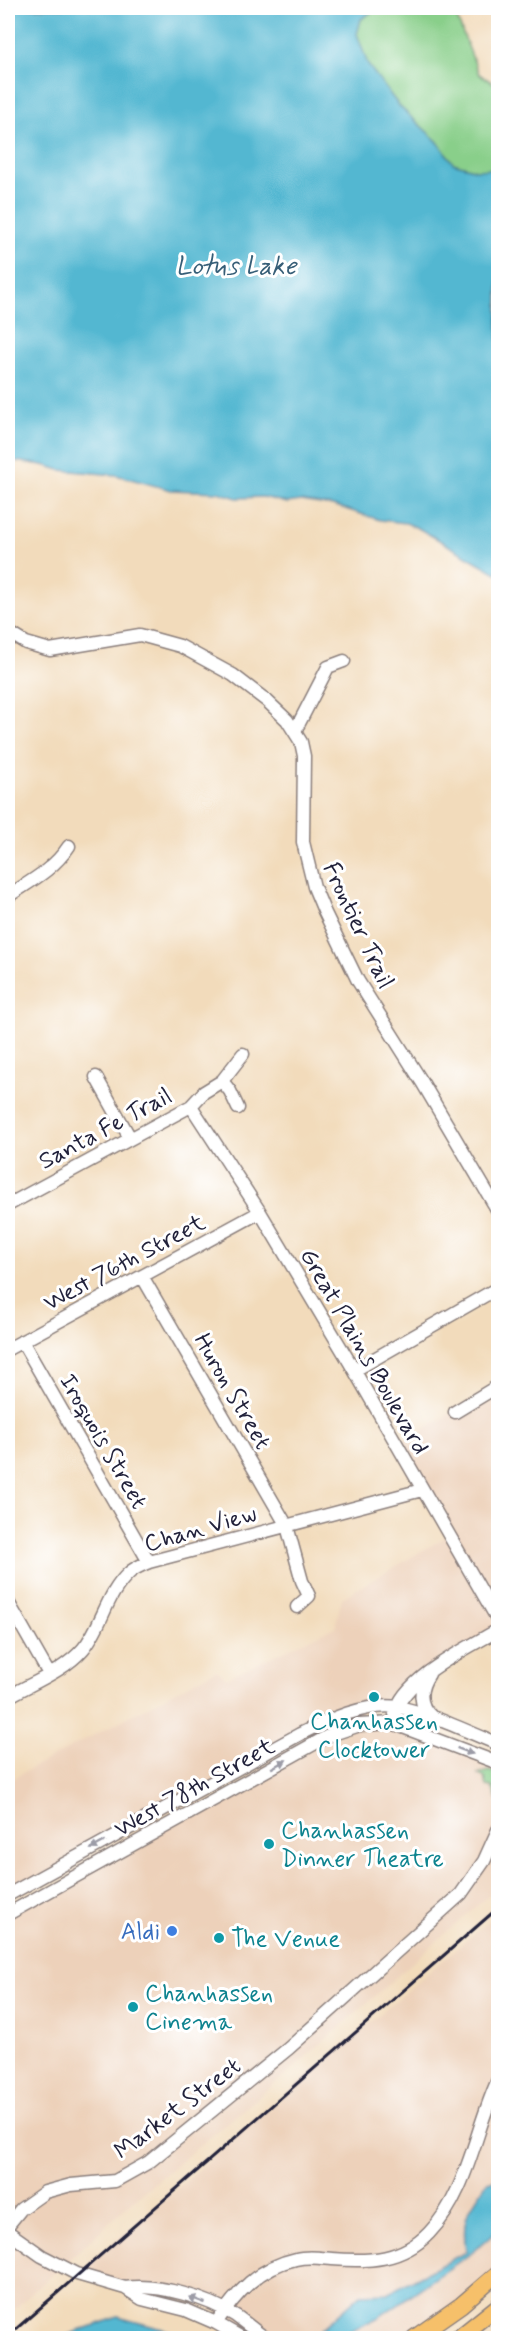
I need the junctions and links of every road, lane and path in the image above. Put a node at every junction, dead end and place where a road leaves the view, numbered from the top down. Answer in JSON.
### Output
{"nodes":[{"id":1,"x":8,"y":632,"type":"edge"},
{"id":2,"x":344,"y":661,"type":"dead end"},
{"id":3,"x":296,"y":731,"type":"junction"},
{"id":4,"x":69,"y":846,"type":"dead end"},
{"id":5,"x":8,"y":896,"type":"edge"},
{"id":6,"x":243,"y":1054,"type":"dead end"},
{"id":7,"x":96,"y":1077,"type":"dead end"},
{"id":8,"x":222,"y":1081,"type":"junction"},
{"id":9,"x":191,"y":1106,"type":"junction"},
{"id":10,"x":238,"y":1108,"type":"dead end"},
{"id":11,"x":130,"y":1138,"type":"junction"},
{"id":12,"x":8,"y":1202,"type":"edge"},
{"id":13,"x":498,"y":1211,"type":"edge"},
{"id":14,"x":260,"y":1212,"type":"junction"},
{"id":15,"x":142,"y":1276,"type":"junction"},
{"id":16,"x":498,"y":1288,"type":"edge"},
{"id":17,"x":22,"y":1341,"type":"junction"},
{"id":18,"x":8,"y":1349,"type":"edge"},
{"id":19,"x":354,"y":1370,"type":"junction"},
{"id":20,"x":498,"y":1386,"type":"edge"},
{"id":21,"x":455,"y":1412,"type":"dead end"},
{"id":22,"x":422,"y":1490,"type":"junction"},
{"id":23,"x":287,"y":1526,"type":"junction"},
{"id":24,"x":149,"y":1562,"type":"junction"},
{"id":25,"x":8,"y":1602,"type":"edge"},
{"id":26,"x":297,"y":1607,"type":"dead end"},
{"id":27,"x":498,"y":1620,"type":"edge"},
{"id":28,"x":498,"y":1630,"type":"edge"},
{"id":29,"x":432,"y":1671,"type":"junction"},
{"id":30,"x":49,"y":1674,"type":"junction"},
{"id":31,"x":8,"y":1697,"type":"edge"},
{"id":32,"x":396,"y":1707,"type":"junction"},
{"id":33,"x":435,"y":1720,"type":"junction"},
{"id":34,"x":392,"y":1723,"type":"junction"},
{"id":35,"x":498,"y":1744,"type":"edge"},
{"id":36,"x":498,"y":1763,"type":"edge"},
{"id":37,"x":498,"y":1830,"type":"edge"},
{"id":38,"x":8,"y":1895,"type":"edge"},
{"id":39,"x":12,"y":1912,"type":"edge"},
{"id":40,"x":498,"y":2080,"type":"edge"},
{"id":41,"x":8,"y":2225,"type":"edge"},
{"id":42,"x":8,"y":2232,"type":"edge"},
{"id":43,"x":498,"y":2273,"type":"edge"},
{"id":44,"x":125,"y":2288,"type":"junction"},
{"id":45,"x":498,"y":2306,"type":"edge"},
{"id":46,"x":224,"y":2311,"type":"junction"},
{"id":47,"x":216,"y":2323,"type":"junction"},
{"id":48,"x":242,"y":2338,"type":"edge"},
{"id":49,"x":265,"y":2338,"type":"edge"},
{"id":50,"x":414,"y":2338,"type":"edge"},
{"id":51,"x":458,"y":2338,"type":"edge"}],
"edges":[{"from":1,"to":3,"type":"street","name":"Frontier Trail"},
{"from":2,"to":3,"type":"street"},
{"from":3,"to":13,"type":"street","name":"Frontier Trail"},
{"from":4,"to":5,"type":"street"},
{"from":6,"to":8,"type":"street","name":"Santa Fe Trail"},
{"from":7,"to":11,"type":"street"},
{"from":8,"to":9,"type":"street","name":"Santa Fe Trail"},
{"from":8,"to":10,"type":"street"},
{"from":9,"to":11,"type":"street","name":"Santa Fe Trail"},
{"from":9,"to":14,"type":"street","name":"Great Plains Boulevard"},
{"from":11,"to":12,"type":"street","name":"Santa Fe Trail"},
{"from":14,"to":15,"type":"street","name":"West 76th Street"},
{"from":14,"to":19,"type":"street","name":"Great Plains Boulevard"},
{"from":15,"to":17,"type":"street","name":"West 76th Street"},
{"from":15,"to":23,"type":"street","name":"Huron Street"},
{"from":16,"to":19,"type":"street"},
{"from":17,"to":18,"type":"street","name":"West 76th Street"},
{"from":17,"to":24,"type":"street","name":"Iroquois Street"},
{"from":19,"to":22,"type":"street","name":"Great Plains Boulevard"},
{"from":20,"to":21,"type":"street"},
{"from":22,"to":23,"type":"street","name":"Chan View"},
{"from":22,"to":27,"type":"street","name":"Great Plains Boulevard"},
{"from":23,"to":24,"type":"street","name":"Chan View"},
{"from":23,"to":26,"type":"street","name":"Huron Street"},
{"from":24,"to":30,"type":"street","name":"Chan View"},
{"from":25,"to":30,"type":"street"},
{"from":28,"to":29,"type":"street"},
{"from":29,"to":32,"type":"street"},
{"from":29,"to":33,"type":"street"},
{"from":30,"to":31,"type":"street","name":"Chan View"},
{"from":32,"to":33,"type":"street"},
{"from":32,"to":34,"type":"street"},
{"from":32,"to":38,"type":"street","name":"West 78th Street","one_way":true},
{"from":33,"to":35,"type":"street"},
{"from":34,"to":36,"type":"street","one_way":true},
{"from":39,"to":34,"type":"street","name":"West 78th Street","one_way":true},
{"from":37,"to":41,"type":"street","name":"Market Street"},
{"from":38,"to":39,"type":"street"},
{"from":40,"to":46,"type":"street"},
{"from":42,"to":44,"type":"street"},
{"from":43,"to":50,"type":"main road"},
{"from":46,"to":44,"type":"street","one_way":true},
{"from":44,"to":47,"type":"street"},
{"from":45,"to":51,"type":"main road"},
{"from":46,"to":47,"type":"street"},
{"from":46,"to":49,"type":"street"},
{"from":47,"to":48,"type":"street"}]}
